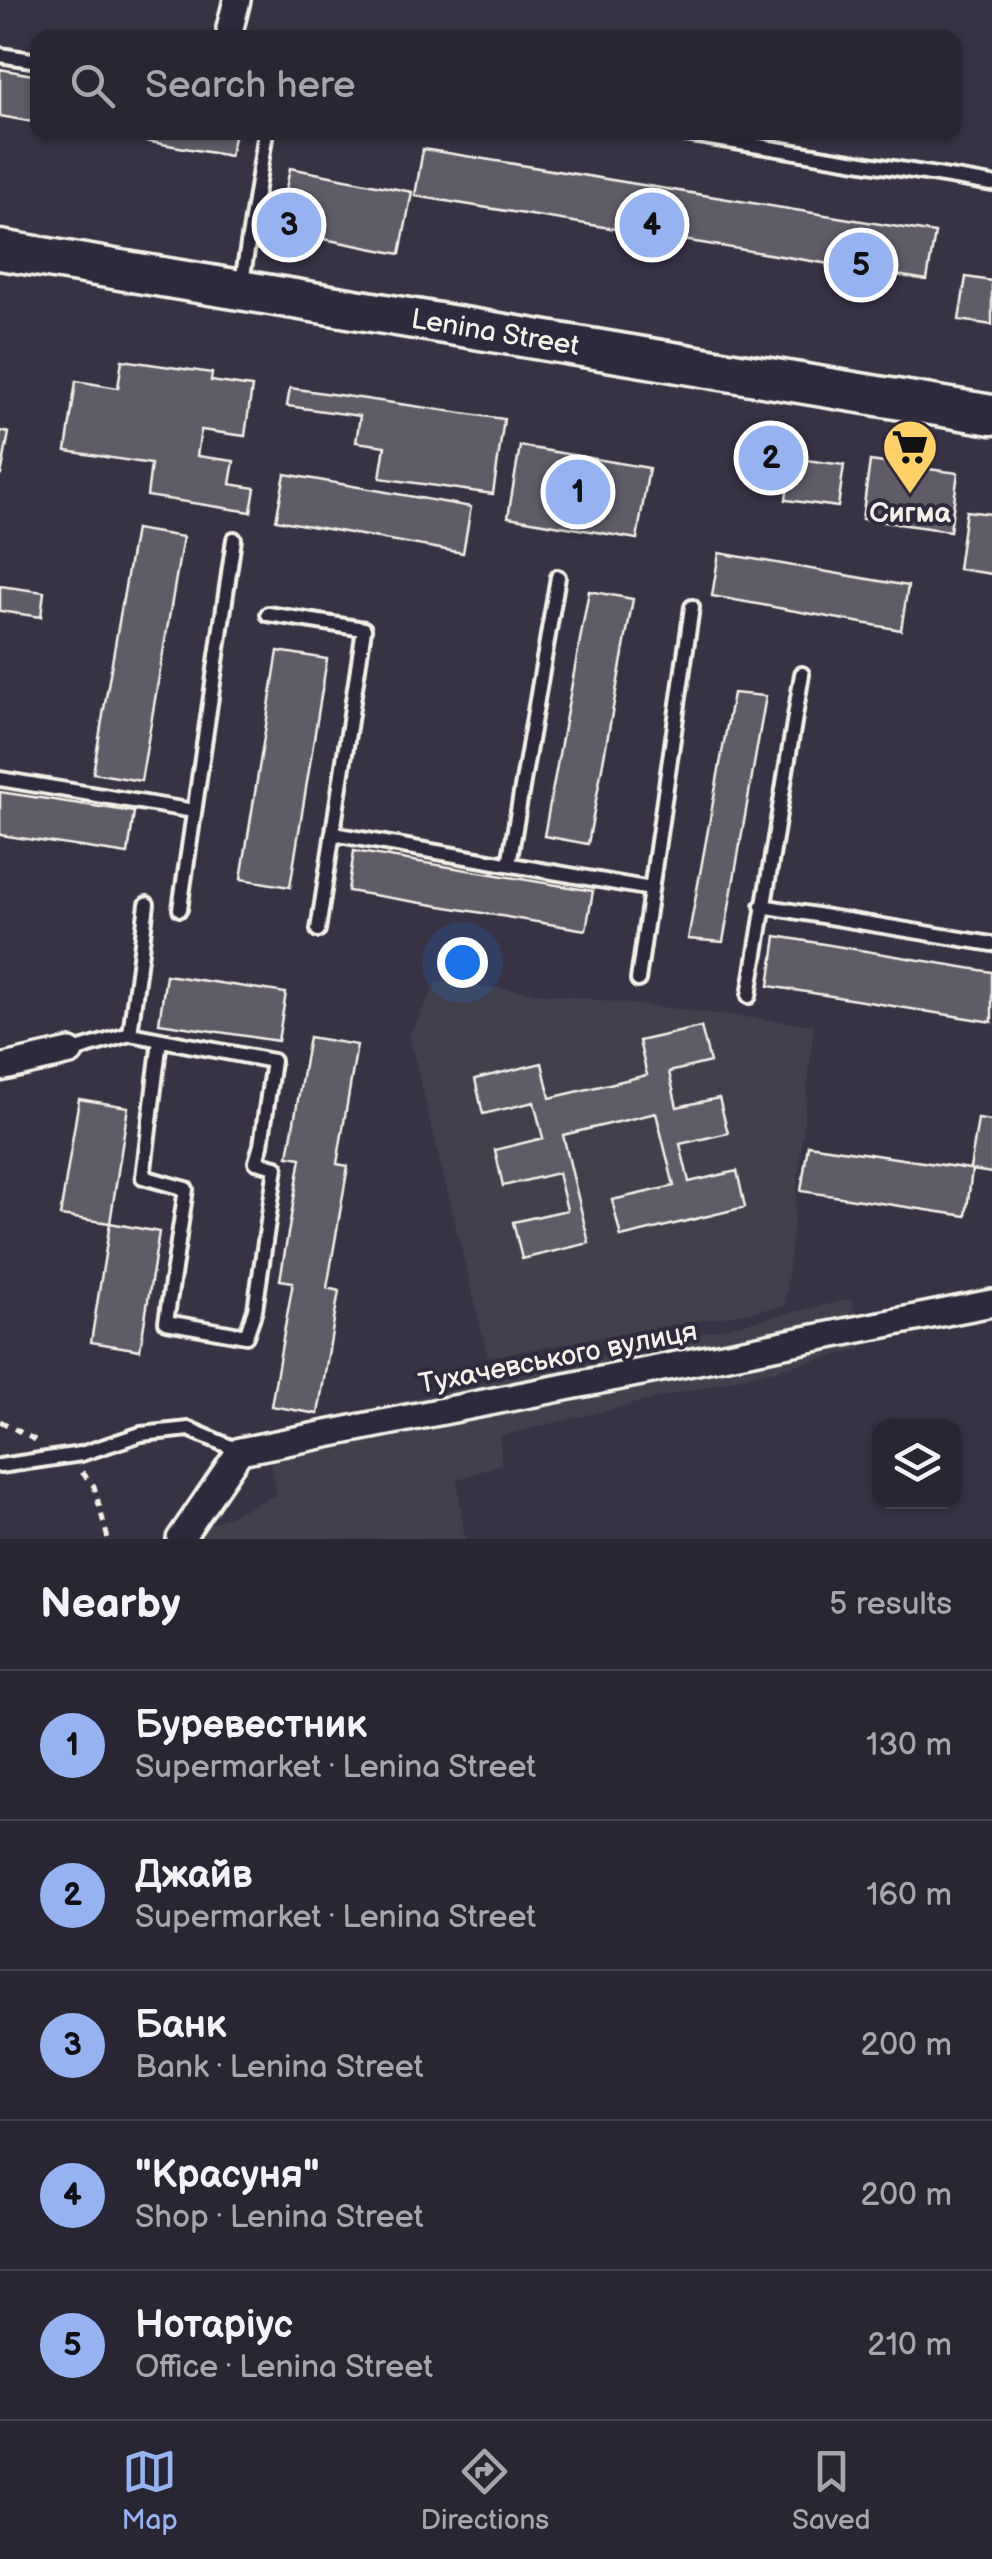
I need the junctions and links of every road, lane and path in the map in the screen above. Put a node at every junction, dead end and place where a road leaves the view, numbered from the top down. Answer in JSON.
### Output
{"nodes":[{"id":1,"x":237,"y":0,"type":"edge"},
{"id":2,"x":230,"y":28,"type":"dead end"},
{"id":3,"x":0,"y":55,"type":"edge"},
{"id":4,"x":30,"y":60,"type":"edge"},
{"id":5,"x":265,"y":140,"type":"edge"},
{"id":6,"x":722,"y":140,"type":"edge"},
{"id":7,"x":992,"y":184,"type":"edge"},
{"id":8,"x":0,"y":250,"type":"edge"},
{"id":9,"x":241,"y":289,"type":"junction"},
{"id":10,"x":992,"y":415,"type":"edge"},
{"id":11,"x":234,"y":539,"type":"dead end"},
{"id":12,"x":558,"y":577,"type":"dead end"},
{"id":13,"x":692,"y":607,"type":"dead end"},
{"id":14,"x":268,"y":614,"type":"dead end"},
{"id":15,"x":802,"y":674,"type":"dead end"},
{"id":16,"x":0,"y":779,"type":"edge"},
{"id":17,"x":194,"y":811,"type":"junction"},
{"id":18,"x":333,"y":834,"type":"junction"},
{"id":19,"x":509,"y":864,"type":"junction"},
{"id":20,"x":652,"y":889,"type":"junction"},
{"id":21,"x":148,"y":904,"type":"dead end"},
{"id":22,"x":762,"y":906,"type":"junction"},
{"id":23,"x":180,"y":909,"type":"dead end"},
{"id":24,"x":318,"y":930,"type":"dead end"},
{"id":25,"x":992,"y":944,"type":"edge"},
{"id":26,"x":638,"y":980,"type":"dead end"},
{"id":27,"x":749,"y":996,"type":"dead end"},
{"id":28,"x":130,"y":1034,"type":"junction"},
{"id":29,"x":160,"y":1040,"type":"junction"},
{"id":30,"x":70,"y":1052,"type":"joint"},
{"id":31,"x":0,"y":1068,"type":"edge"},
{"id":32,"x":992,"y":1303,"type":"edge"},
{"id":33,"x":240,"y":1451,"type":"junction"},
{"id":34,"x":0,"y":1466,"type":"edge"},
{"id":35,"x":180,"y":1539,"type":"edge"}],
"edges":[{"from":1,"to":2,"type":"street"},
{"from":3,"to":4,"type":"lane"},
{"from":5,"to":9,"type":"lane"},
{"from":6,"to":7,"type":"lane"},
{"from":8,"to":9,"type":"street","name":"Lenina Street"},
{"from":9,"to":10,"type":"street","name":"Lenina Street"},
{"from":11,"to":17,"type":"lane"},
{"from":12,"to":19,"type":"lane"},
{"from":13,"to":20,"type":"lane"},
{"from":14,"to":18,"type":"lane"},
{"from":15,"to":22,"type":"lane"},
{"from":16,"to":17,"type":"lane"},
{"from":17,"to":23,"type":"lane"},
{"from":18,"to":19,"type":"lane"},
{"from":18,"to":24,"type":"lane"},
{"from":19,"to":20,"type":"lane"},
{"from":20,"to":26,"type":"lane"},
{"from":21,"to":28,"type":"lane"},
{"from":22,"to":25,"type":"lane"},
{"from":22,"to":27,"type":"lane"},
{"from":28,"to":29,"type":"lane"},
{"from":28,"to":30,"type":"lane"},
{"from":29,"to":29,"type":"lane"},
{"from":30,"to":31,"type":"street"},
{"from":32,"to":33,"type":"street","name":"Тухачевського вулиця"},
{"from":33,"to":34,"type":"lane"},
{"from":33,"to":35,"type":"street"}]}
